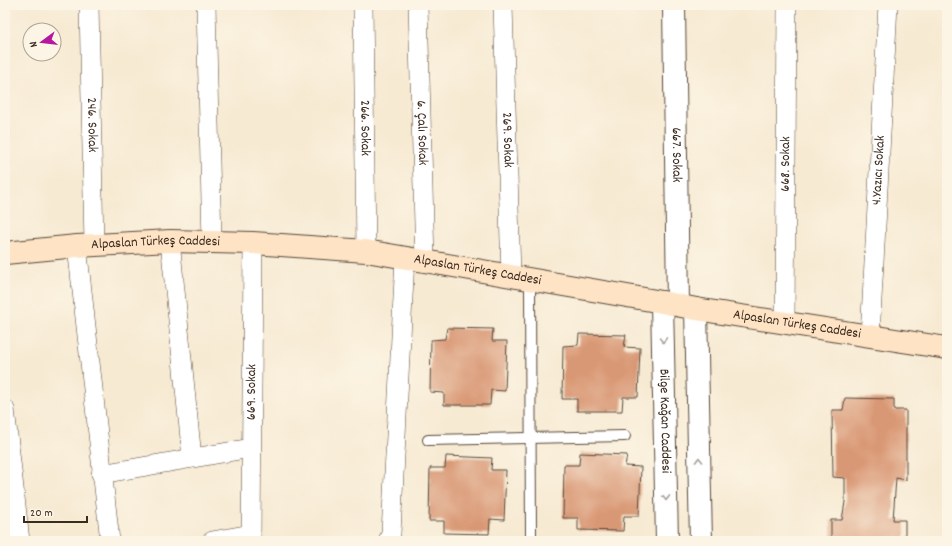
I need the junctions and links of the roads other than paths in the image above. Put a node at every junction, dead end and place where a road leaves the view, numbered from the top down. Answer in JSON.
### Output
{"nodes":[{"id":1,"x":89,"y":5,"type":"edge"},
{"id":2,"x":206,"y":5,"type":"edge"},
{"id":3,"x":363,"y":5,"type":"edge"},
{"id":4,"x":418,"y":5,"type":"edge"},
{"id":5,"x":503,"y":5,"type":"edge"},
{"id":6,"x":674,"y":5,"type":"edge"},
{"id":7,"x":787,"y":5,"type":"edge"},
{"id":8,"x":888,"y":5,"type":"edge"},
{"id":9,"x":170,"y":241,"type":"junction"},
{"id":10,"x":212,"y":241,"type":"junction"},
{"id":11,"x":253,"y":243,"type":"junction"},
{"id":12,"x":86,"y":245,"type":"junction"},
{"id":13,"x":366,"y":251,"type":"junction"},
{"id":14,"x":5,"y":253,"type":"edge"},
{"id":15,"x":415,"y":259,"type":"junction"},
{"id":16,"x":521,"y":277,"type":"junction"},
{"id":17,"x":678,"y":305,"type":"junction"},
{"id":18,"x":785,"y":323,"type":"junction"},
{"id":19,"x":870,"y":336,"type":"junction"},
{"id":20,"x":947,"y":348,"type":"edge"},
{"id":21,"x":5,"y":409,"type":"edge"},
{"id":22,"x":626,"y":436,"type":"dead end"},
{"id":23,"x":531,"y":438,"type":"junction"},
{"id":24,"x":428,"y":440,"type":"dead end"},
{"id":25,"x":251,"y":448,"type":"junction"},
{"id":26,"x":192,"y":458,"type":"junction"},
{"id":27,"x":101,"y":474,"type":"junction"},
{"id":28,"x":9,"y":483,"type":"edge"},
{"id":29,"x":251,"y":537,"type":"edge"},
{"id":30,"x":20,"y":541,"type":"edge"},
{"id":31,"x":110,"y":541,"type":"edge"},
{"id":32,"x":212,"y":541,"type":"edge"},
{"id":33,"x":388,"y":541,"type":"edge"},
{"id":34,"x":531,"y":541,"type":"edge"},
{"id":35,"x":667,"y":541,"type":"edge"},
{"id":36,"x":701,"y":541,"type":"edge"}],
"edges":[{"from":1,"to":12,"type":"street","name":"246. Sokak"},
{"from":2,"to":10,"type":"street"},
{"from":3,"to":13,"type":"street","name":"266. Sokak"},
{"from":4,"to":15,"type":"street","name":"6. Çalı Sokak"},
{"from":5,"to":16,"type":"street","name":"269. Sokak"},
{"from":6,"to":17,"type":"street","name":"667. Sokak"},
{"from":7,"to":18,"type":"street","name":"668. Sokak"},
{"from":8,"to":19,"type":"street","name":"4.Yazıcı Sokak"},
{"from":9,"to":10,"type":"main road","name":"Alpaslan Türkeş Caddesi"},
{"from":9,"to":12,"type":"main road","name":"Alpaslan Türkeş Caddesi"},
{"from":9,"to":26,"type":"street"},
{"from":10,"to":11,"type":"main road","name":"Alpaslan Türkeş Caddesi"},
{"from":11,"to":13,"type":"main road","name":"Alpaslan Türkeş Caddesi"},
{"from":11,"to":25,"type":"street","name":"669. Sokak"},
{"from":12,"to":14,"type":"main road","name":"Alpaslan Türkeş Caddesi"},
{"from":12,"to":27,"type":"street","name":"246. Sokak"},
{"from":13,"to":15,"type":"main road","name":"Alpaslan Türkeş Caddesi"},
{"from":15,"to":16,"type":"main road","name":"Alpaslan Türkeş Caddesi"},
{"from":15,"to":33,"type":"street","name":"6. Çalı Sokak"},
{"from":16,"to":17,"type":"main road","name":"Alpaslan Türkeş Caddesi"},
{"from":16,"to":23,"type":"lane"},
{"from":17,"to":18,"type":"main road","name":"Alpaslan Türkeş Caddesi"},
{"from":17,"to":35,"type":"street","name":"Bilge Kağan Caddesi","one_way":true},
{"from":36,"to":17,"type":"street","one_way":true},
{"from":18,"to":19,"type":"main road","name":"Alpaslan Türkeş Caddesi"},
{"from":19,"to":20,"type":"main road","name":"Alpaslan Türkeş Caddesi"},
{"from":21,"to":28,"type":"street"},
{"from":22,"to":23,"type":"lane"},
{"from":23,"to":24,"type":"lane"},
{"from":23,"to":34,"type":"lane"},
{"from":25,"to":26,"type":"street"},
{"from":25,"to":29,"type":"street","name":"669. Sokak"},
{"from":26,"to":27,"type":"street"},
{"from":27,"to":31,"type":"street","name":"246. Sokak"},
{"from":28,"to":30,"type":"street"},
{"from":29,"to":32,"type":"street"}]}
